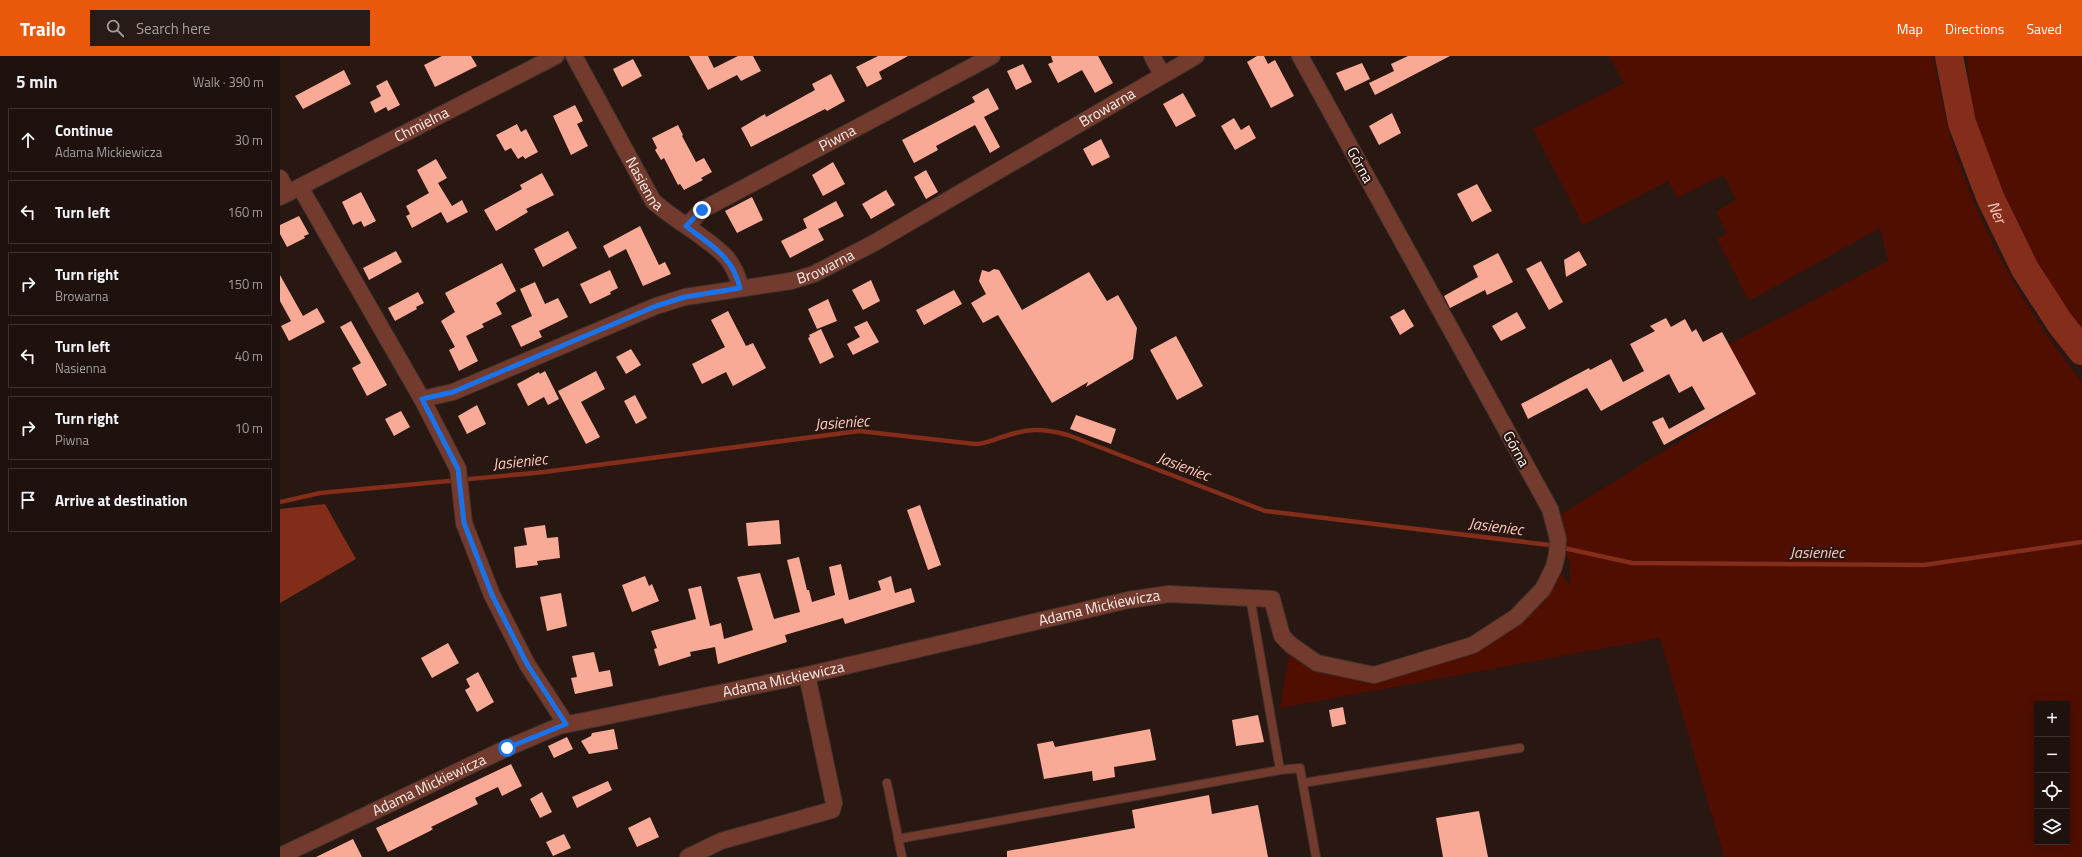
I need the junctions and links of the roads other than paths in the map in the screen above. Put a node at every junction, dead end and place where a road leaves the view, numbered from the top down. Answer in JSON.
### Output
{"nodes":[{"id":1,"x":556,"y":56,"type":"edge"},
{"id":2,"x":574,"y":56,"type":"edge"},
{"id":3,"x":992,"y":56,"type":"edge"},
{"id":4,"x":1152,"y":56,"type":"edge"},
{"id":5,"x":1196,"y":56,"type":"edge"},
{"id":6,"x":1300,"y":56,"type":"edge"},
{"id":7,"x":1162,"y":74,"type":"junction"},
{"id":8,"x":280,"y":178,"type":"edge"},
{"id":9,"x":290,"y":192,"type":"edge"},
{"id":10,"x":686,"y":226,"type":"junction"},
{"id":11,"x":740,"y":288,"type":"junction"},
{"id":12,"x":422,"y":399,"type":"junction"},
{"id":13,"x":1250,"y":597,"type":"junction"},
{"id":14,"x":1282,"y":636,"type":"joint"},
{"id":15,"x":807,"y":675,"type":"junction"},
{"id":16,"x":566,"y":724,"type":"junction"},
{"id":17,"x":1520,"y":748,"type":"dead end"},
{"id":18,"x":1280,"y":770,"type":"junction"},
{"id":19,"x":887,"y":783,"type":"dead end"},
{"id":20,"x":1303,"y":783,"type":"junction"},
{"id":21,"x":898,"y":839,"type":"junction"},
{"id":22,"x":280,"y":856,"type":"edge"},
{"id":23,"x":688,"y":857,"type":"edge"},
{"id":24,"x":902,"y":857,"type":"edge"},
{"id":25,"x":1316,"y":857,"type":"edge"}],
"edges":[{"from":1,"to":9,"type":"street","name":"Chmielna"},
{"from":2,"to":10,"type":"street","name":"Nasienna"},
{"from":3,"to":10,"type":"street","name":"Piwna"},
{"from":4,"to":7,"type":"street"},
{"from":5,"to":7,"type":"street","name":"Browarna"},
{"from":6,"to":14,"type":"street","name":"Górna"},
{"from":7,"to":11,"type":"street","name":"Browarna"},
{"from":8,"to":9,"type":"street"},
{"from":9,"to":12,"type":"street"},
{"from":10,"to":11,"type":"street","name":"Nasienna"},
{"from":11,"to":12,"type":"street","name":"Browarna"},
{"from":12,"to":16,"type":"street"},
{"from":13,"to":14,"type":"street","name":"Adama Mickiewicza"},
{"from":13,"to":15,"type":"street","name":"Adama Mickiewicza"},
{"from":13,"to":18,"type":"lane"},
{"from":15,"to":16,"type":"street","name":"Adama Mickiewicza"},
{"from":15,"to":23,"type":"street"},
{"from":16,"to":22,"type":"street","name":"Adama Mickiewicza"},
{"from":17,"to":20,"type":"lane"},
{"from":18,"to":20,"type":"lane"},
{"from":18,"to":21,"type":"lane"},
{"from":19,"to":21,"type":"lane"},
{"from":20,"to":25,"type":"lane"},
{"from":21,"to":24,"type":"lane"}]}
